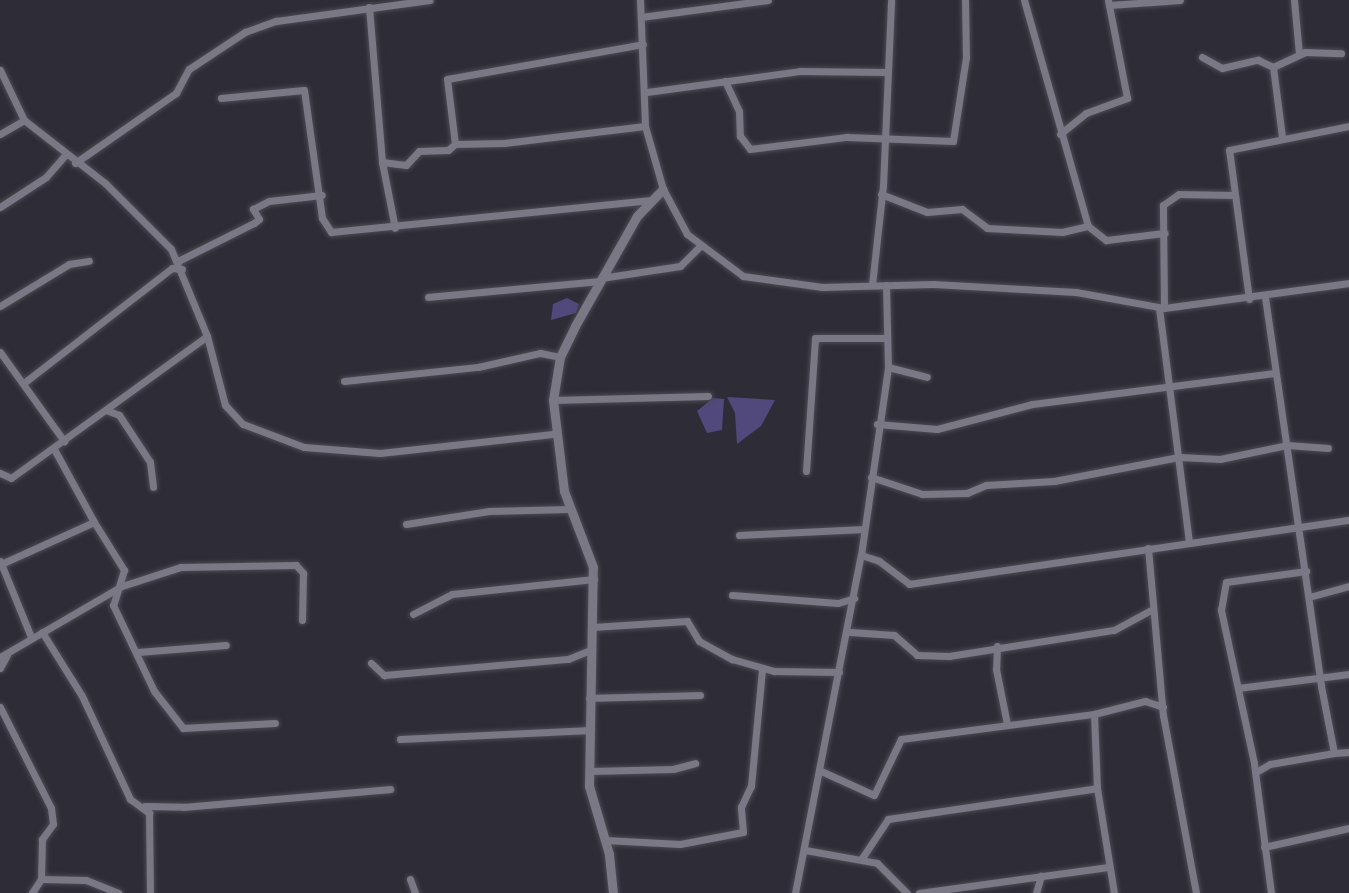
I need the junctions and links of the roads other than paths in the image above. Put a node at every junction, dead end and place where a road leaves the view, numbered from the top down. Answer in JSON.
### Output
{"nodes":[{"id":1,"x":430,"y":0,"type":"edge"},
{"id":2,"x":640,"y":0,"type":"edge"},
{"id":3,"x":768,"y":0,"type":"edge"},
{"id":4,"x":891,"y":0,"type":"edge"},
{"id":5,"x":965,"y":0,"type":"edge"},
{"id":6,"x":1024,"y":0,"type":"edge"},
{"id":7,"x":1180,"y":0,"type":"edge"},
{"id":8,"x":1294,"y":0,"type":"edge"},
{"id":9,"x":420,"y":1,"type":"edge"},
{"id":10,"x":1108,"y":2,"type":"edge"},
{"id":11,"x":369,"y":7,"type":"junction"},
{"id":12,"x":641,"y":17,"type":"junction"},
{"id":13,"x":643,"y":44,"type":"junction"},
{"id":14,"x":1341,"y":53,"type":"dead end"},
{"id":15,"x":1298,"y":54,"type":"junction"},
{"id":16,"x":1202,"y":57,"type":"dead end"},
{"id":17,"x":1273,"y":67,"type":"junction"},
{"id":18,"x":0,"y":70,"type":"edge"},
{"id":19,"x":886,"y":72,"type":"junction"},
{"id":20,"x":725,"y":81,"type":"junction"},
{"id":21,"x":647,"y":92,"type":"junction"},
{"id":22,"x":221,"y":98,"type":"dead end"},
{"id":23,"x":24,"y":120,"type":"junction"},
{"id":24,"x":645,"y":126,"type":"junction"},
{"id":25,"x":1349,"y":126,"type":"edge"},
{"id":26,"x":0,"y":134,"type":"edge"},
{"id":27,"x":1060,"y":134,"type":"junction"},
{"id":28,"x":1282,"y":137,"type":"junction"},
{"id":29,"x":884,"y":141,"type":"junction"},
{"id":30,"x":455,"y":144,"type":"junction"},
{"id":31,"x":65,"y":155,"type":"junction"},
{"id":32,"x":382,"y":162,"type":"junction"},
{"id":33,"x":75,"y":163,"type":"junction"},
{"id":34,"x":663,"y":190,"type":"junction"},
{"id":35,"x":881,"y":194,"type":"junction"},
{"id":36,"x":322,"y":195,"type":"junction"},
{"id":37,"x":1231,"y":195,"type":"junction"},
{"id":38,"x":651,"y":200,"type":"junction"},
{"id":39,"x":0,"y":207,"type":"edge"},
{"id":40,"x":1088,"y":226,"type":"junction"},
{"id":41,"x":395,"y":228,"type":"junction"},
{"id":42,"x":1165,"y":233,"type":"junction"},
{"id":43,"x":699,"y":247,"type":"junction"},
{"id":44,"x":89,"y":261,"type":"dead end"},
{"id":45,"x":181,"y":265,"type":"junction"},
{"id":46,"x":600,"y":280,"type":"junction"},
{"id":47,"x":1349,"y":283,"type":"edge"},
{"id":48,"x":872,"y":285,"type":"junction"},
{"id":49,"x":886,"y":285,"type":"junction"},
{"id":50,"x":428,"y":297,"type":"dead end"},
{"id":51,"x":1265,"y":297,"type":"junction"},
{"id":52,"x":1249,"y":299,"type":"junction"},
{"id":53,"x":0,"y":306,"type":"edge"},
{"id":54,"x":1161,"y":308,"type":"junction"},
{"id":55,"x":207,"y":336,"type":"junction"},
{"id":56,"x":885,"y":338,"type":"junction"},
{"id":57,"x":0,"y":352,"type":"edge"},
{"id":58,"x":559,"y":357,"type":"junction"},
{"id":59,"x":888,"y":367,"type":"junction"},
{"id":60,"x":1275,"y":373,"type":"junction"},
{"id":61,"x":927,"y":377,"type":"dead end"},
{"id":62,"x":344,"y":381,"type":"dead end"},
{"id":63,"x":25,"y":382,"type":"junction"},
{"id":64,"x":1168,"y":386,"type":"junction"},
{"id":65,"x":708,"y":396,"type":"dead end"},
{"id":66,"x":553,"y":400,"type":"junction"},
{"id":67,"x":106,"y":410,"type":"junction"},
{"id":68,"x":877,"y":424,"type":"junction"},
{"id":69,"x":553,"y":433,"type":"junction"},
{"id":70,"x":64,"y":441,"type":"junction"},
{"id":71,"x":1287,"y":445,"type":"junction"},
{"id":72,"x":1328,"y":447,"type":"dead end"},
{"id":73,"x":54,"y":449,"type":"junction"},
{"id":74,"x":1179,"y":457,"type":"junction"},
{"id":75,"x":806,"y":471,"type":"dead end"},
{"id":76,"x":1,"y":476,"type":"edge"},
{"id":77,"x":871,"y":477,"type":"junction"},
{"id":78,"x":153,"y":487,"type":"dead end"},
{"id":79,"x":569,"y":509,"type":"junction"},
{"id":80,"x":1349,"y":520,"type":"edge"},
{"id":81,"x":94,"y":522,"type":"junction"},
{"id":82,"x":406,"y":524,"type":"dead end"},
{"id":83,"x":1296,"y":526,"type":"junction"},
{"id":84,"x":864,"y":529,"type":"junction"},
{"id":85,"x":739,"y":535,"type":"dead end"},
{"id":86,"x":1189,"y":542,"type":"junction"},
{"id":87,"x":1148,"y":548,"type":"junction"},
{"id":88,"x":861,"y":555,"type":"junction"},
{"id":89,"x":1,"y":562,"type":"edge"},
{"id":90,"x":1306,"y":571,"type":"junction"},
{"id":91,"x":594,"y":579,"type":"junction"},
{"id":92,"x":122,"y":586,"type":"junction"},
{"id":93,"x":1349,"y":586,"type":"edge"},
{"id":94,"x":732,"y":595,"type":"dead end"},
{"id":95,"x":1309,"y":597,"type":"junction"},
{"id":96,"x":854,"y":598,"type":"junction"},
{"id":97,"x":1151,"y":610,"type":"junction"},
{"id":98,"x":413,"y":614,"type":"dead end"},
{"id":99,"x":302,"y":620,"type":"dead end"},
{"id":100,"x":593,"y":627,"type":"junction"},
{"id":101,"x":42,"y":632,"type":"junction"},
{"id":102,"x":849,"y":632,"type":"junction"},
{"id":103,"x":31,"y":637,"type":"junction"},
{"id":104,"x":226,"y":645,"type":"dead end"},
{"id":105,"x":997,"y":646,"type":"junction"},
{"id":106,"x":590,"y":650,"type":"junction"},
{"id":107,"x":10,"y":652,"type":"junction"},
{"id":108,"x":138,"y":652,"type":"junction"},
{"id":109,"x":0,"y":657,"type":"edge"},
{"id":110,"x":372,"y":663,"type":"dead end"},
{"id":111,"x":0,"y":668,"type":"edge"},
{"id":112,"x":762,"y":669,"type":"junction"},
{"id":113,"x":839,"y":672,"type":"junction"},
{"id":114,"x":1349,"y":674,"type":"edge"},
{"id":115,"x":1319,"y":675,"type":"junction"},
{"id":116,"x":1160,"y":683,"type":"junction"},
{"id":117,"x":1238,"y":688,"type":"junction"},
{"id":118,"x":700,"y":695,"type":"dead end"},
{"id":119,"x":589,"y":698,"type":"junction"},
{"id":120,"x":1151,"y":700,"type":"junction"},
{"id":121,"x":0,"y":707,"type":"edge"},
{"id":122,"x":1164,"y":707,"type":"junction"},
{"id":123,"x":1002,"y":713,"type":"junction"},
{"id":124,"x":1094,"y":714,"type":"junction"},
{"id":125,"x":275,"y":723,"type":"dead end"},
{"id":126,"x":1007,"y":723,"type":"junction"},
{"id":127,"x":991,"y":726,"type":"junction"},
{"id":128,"x":591,"y":730,"type":"junction"},
{"id":129,"x":400,"y":739,"type":"dead end"},
{"id":130,"x":1334,"y":752,"type":"junction"},
{"id":131,"x":1349,"y":752,"type":"edge"},
{"id":132,"x":695,"y":763,"type":"dead end"},
{"id":133,"x":1257,"y":767,"type":"junction"},
{"id":134,"x":590,"y":771,"type":"junction"},
{"id":135,"x":821,"y":771,"type":"junction"},
{"id":136,"x":1097,"y":788,"type":"junction"},
{"id":137,"x":390,"y":789,"type":"dead end"},
{"id":138,"x":145,"y":806,"type":"junction"},
{"id":139,"x":1349,"y":828,"type":"edge"},
{"id":140,"x":606,"y":840,"type":"junction"},
{"id":141,"x":1264,"y":847,"type":"junction"},
{"id":142,"x":805,"y":850,"type":"junction"},
{"id":143,"x":862,"y":858,"type":"junction"},
{"id":144,"x":1108,"y":867,"type":"junction"},
{"id":145,"x":1041,"y":876,"type":"junction"},
{"id":146,"x":41,"y":879,"type":"junction"},
{"id":147,"x":411,"y":879,"type":"dead end"},
{"id":148,"x":32,"y":893,"type":"edge"},
{"id":149,"x":119,"y":893,"type":"edge"},
{"id":150,"x":150,"y":893,"type":"edge"},
{"id":151,"x":415,"y":893,"type":"edge"},
{"id":152,"x":612,"y":893,"type":"edge"},
{"id":153,"x":795,"y":893,"type":"edge"},
{"id":154,"x":907,"y":893,"type":"edge"},
{"id":155,"x":919,"y":893,"type":"edge"},
{"id":156,"x":1036,"y":893,"type":"edge"},
{"id":157,"x":1114,"y":893,"type":"edge"},
{"id":158,"x":1196,"y":893,"type":"edge"},
{"id":159,"x":1271,"y":893,"type":"edge"}],
"edges":[{"from":1,"to":9,"type":"street"},
{"from":2,"to":12,"type":"street"},
{"from":3,"to":12,"type":"street"},
{"from":4,"to":19,"type":"street"},
{"from":5,"to":29,"type":"street"},
{"from":6,"to":27,"type":"street"},
{"from":7,"to":10,"type":"street"},
{"from":8,"to":15,"type":"street"},
{"from":9,"to":11,"type":"street"},
{"from":10,"to":27,"type":"street"},
{"from":11,"to":32,"type":"street"},
{"from":11,"to":33,"type":"street"},
{"from":12,"to":13,"type":"street"},
{"from":13,"to":21,"type":"street"},
{"from":13,"to":30,"type":"street"},
{"from":14,"to":15,"type":"street"},
{"from":15,"to":17,"type":"street"},
{"from":16,"to":17,"type":"street"},
{"from":17,"to":28,"type":"street"},
{"from":18,"to":23,"type":"street"},
{"from":19,"to":20,"type":"street"},
{"from":19,"to":29,"type":"street"},
{"from":20,"to":21,"type":"street"},
{"from":20,"to":29,"type":"street"},
{"from":21,"to":24,"type":"street"},
{"from":22,"to":36,"type":"street"},
{"from":23,"to":26,"type":"street"},
{"from":23,"to":31,"type":"street"},
{"from":24,"to":30,"type":"street"},
{"from":24,"to":34,"type":"street"},
{"from":25,"to":28,"type":"street"},
{"from":27,"to":40,"type":"street"},
{"from":28,"to":37,"type":"street"},
{"from":29,"to":35,"type":"street"},
{"from":30,"to":32,"type":"street"},
{"from":31,"to":33,"type":"street"},
{"from":31,"to":39,"type":"street"},
{"from":32,"to":41,"type":"street"},
{"from":33,"to":45,"type":"street"},
{"from":34,"to":38,"type":"street"},
{"from":34,"to":43,"type":"street"},
{"from":35,"to":40,"type":"street"},
{"from":35,"to":48,"type":"street"},
{"from":36,"to":41,"type":"street"},
{"from":36,"to":45,"type":"street"},
{"from":37,"to":42,"type":"street"},
{"from":37,"to":52,"type":"street"},
{"from":38,"to":41,"type":"street"},
{"from":38,"to":46,"type":"street"},
{"from":40,"to":42,"type":"street"},
{"from":42,"to":54,"type":"street"},
{"from":43,"to":46,"type":"street"},
{"from":43,"to":48,"type":"street"},
{"from":44,"to":53,"type":"street"},
{"from":45,"to":55,"type":"street"},
{"from":45,"to":63,"type":"street"},
{"from":46,"to":50,"type":"street"},
{"from":46,"to":58,"type":"street"},
{"from":47,"to":51,"type":"street"},
{"from":48,"to":49,"type":"street"},
{"from":49,"to":54,"type":"street"},
{"from":49,"to":56,"type":"street"},
{"from":51,"to":52,"type":"street"},
{"from":51,"to":60,"type":"street"},
{"from":52,"to":54,"type":"street"},
{"from":54,"to":64,"type":"street"},
{"from":55,"to":67,"type":"street"},
{"from":55,"to":69,"type":"street"},
{"from":56,"to":59,"type":"street"},
{"from":56,"to":75,"type":"street"},
{"from":57,"to":63,"type":"street"},
{"from":58,"to":62,"type":"street"},
{"from":58,"to":66,"type":"street"},
{"from":59,"to":61,"type":"street"},
{"from":59,"to":68,"type":"street"},
{"from":60,"to":64,"type":"street"},
{"from":60,"to":71,"type":"street"},
{"from":63,"to":70,"type":"street"},
{"from":64,"to":68,"type":"street"},
{"from":64,"to":74,"type":"street"},
{"from":65,"to":66,"type":"street"},
{"from":66,"to":69,"type":"street"},
{"from":67,"to":70,"type":"street"},
{"from":67,"to":78,"type":"street"},
{"from":68,"to":77,"type":"street"},
{"from":69,"to":79,"type":"street"},
{"from":70,"to":73,"type":"street"},
{"from":71,"to":72,"type":"street"},
{"from":71,"to":74,"type":"street"},
{"from":71,"to":83,"type":"street"},
{"from":73,"to":76,"type":"street"},
{"from":73,"to":81,"type":"street"},
{"from":74,"to":77,"type":"street"},
{"from":74,"to":86,"type":"street"},
{"from":77,"to":84,"type":"street"},
{"from":79,"to":82,"type":"street"},
{"from":79,"to":91,"type":"street"},
{"from":80,"to":83,"type":"street"},
{"from":81,"to":89,"type":"street"},
{"from":81,"to":92,"type":"street"},
{"from":83,"to":86,"type":"street"},
{"from":83,"to":90,"type":"street"},
{"from":84,"to":85,"type":"street"},
{"from":84,"to":88,"type":"street"},
{"from":86,"to":87,"type":"street"},
{"from":87,"to":88,"type":"street"},
{"from":87,"to":97,"type":"street"},
{"from":88,"to":96,"type":"street"},
{"from":89,"to":103,"type":"street"},
{"from":90,"to":95,"type":"street"},
{"from":90,"to":117,"type":"street"},
{"from":91,"to":98,"type":"street"},
{"from":91,"to":100,"type":"street"},
{"from":92,"to":99,"type":"street"},
{"from":92,"to":101,"type":"street"},
{"from":92,"to":108,"type":"street"},
{"from":93,"to":95,"type":"street"},
{"from":94,"to":96,"type":"street"},
{"from":95,"to":115,"type":"street"},
{"from":96,"to":102,"type":"street"},
{"from":97,"to":105,"type":"street"},
{"from":97,"to":116,"type":"street"},
{"from":100,"to":106,"type":"street"},
{"from":100,"to":112,"type":"street"},
{"from":101,"to":103,"type":"street"},
{"from":101,"to":138,"type":"street"},
{"from":102,"to":105,"type":"street"},
{"from":102,"to":113,"type":"street"},
{"from":103,"to":107,"type":"street"},
{"from":104,"to":108,"type":"street"},
{"from":105,"to":123,"type":"street"},
{"from":106,"to":110,"type":"street"},
{"from":106,"to":119,"type":"street"},
{"from":107,"to":109,"type":"street"},
{"from":107,"to":111,"type":"street"},
{"from":108,"to":125,"type":"street"},
{"from":112,"to":113,"type":"street"},
{"from":112,"to":140,"type":"street"},
{"from":113,"to":135,"type":"street"},
{"from":114,"to":115,"type":"street"},
{"from":115,"to":117,"type":"street"},
{"from":115,"to":130,"type":"street"},
{"from":116,"to":120,"type":"street"},
{"from":116,"to":122,"type":"street"},
{"from":117,"to":133,"type":"street"},
{"from":118,"to":119,"type":"street"},
{"from":119,"to":128,"type":"street"},
{"from":120,"to":122,"type":"street"},
{"from":120,"to":124,"type":"street"},
{"from":121,"to":146,"type":"street"},
{"from":122,"to":158,"type":"street"},
{"from":123,"to":126,"type":"street"},
{"from":123,"to":127,"type":"street"},
{"from":124,"to":126,"type":"street"},
{"from":124,"to":136,"type":"street"},
{"from":126,"to":127,"type":"street"},
{"from":127,"to":135,"type":"street"},
{"from":128,"to":129,"type":"street"},
{"from":128,"to":134,"type":"street"},
{"from":130,"to":131,"type":"street"},
{"from":130,"to":133,"type":"street"},
{"from":132,"to":134,"type":"street"},
{"from":133,"to":141,"type":"street"},
{"from":134,"to":140,"type":"street"},
{"from":135,"to":142,"type":"street"},
{"from":136,"to":143,"type":"street"},
{"from":136,"to":144,"type":"street"},
{"from":137,"to":138,"type":"street"},
{"from":138,"to":150,"type":"street"},
{"from":139,"to":141,"type":"street"},
{"from":140,"to":152,"type":"street"},
{"from":141,"to":159,"type":"street"},
{"from":142,"to":143,"type":"street"},
{"from":142,"to":153,"type":"street"},
{"from":143,"to":154,"type":"street"},
{"from":144,"to":145,"type":"street"},
{"from":144,"to":157,"type":"street"},
{"from":145,"to":155,"type":"street"},
{"from":145,"to":156,"type":"street"},
{"from":146,"to":148,"type":"street"},
{"from":146,"to":149,"type":"street"},
{"from":147,"to":151,"type":"street"}]}
